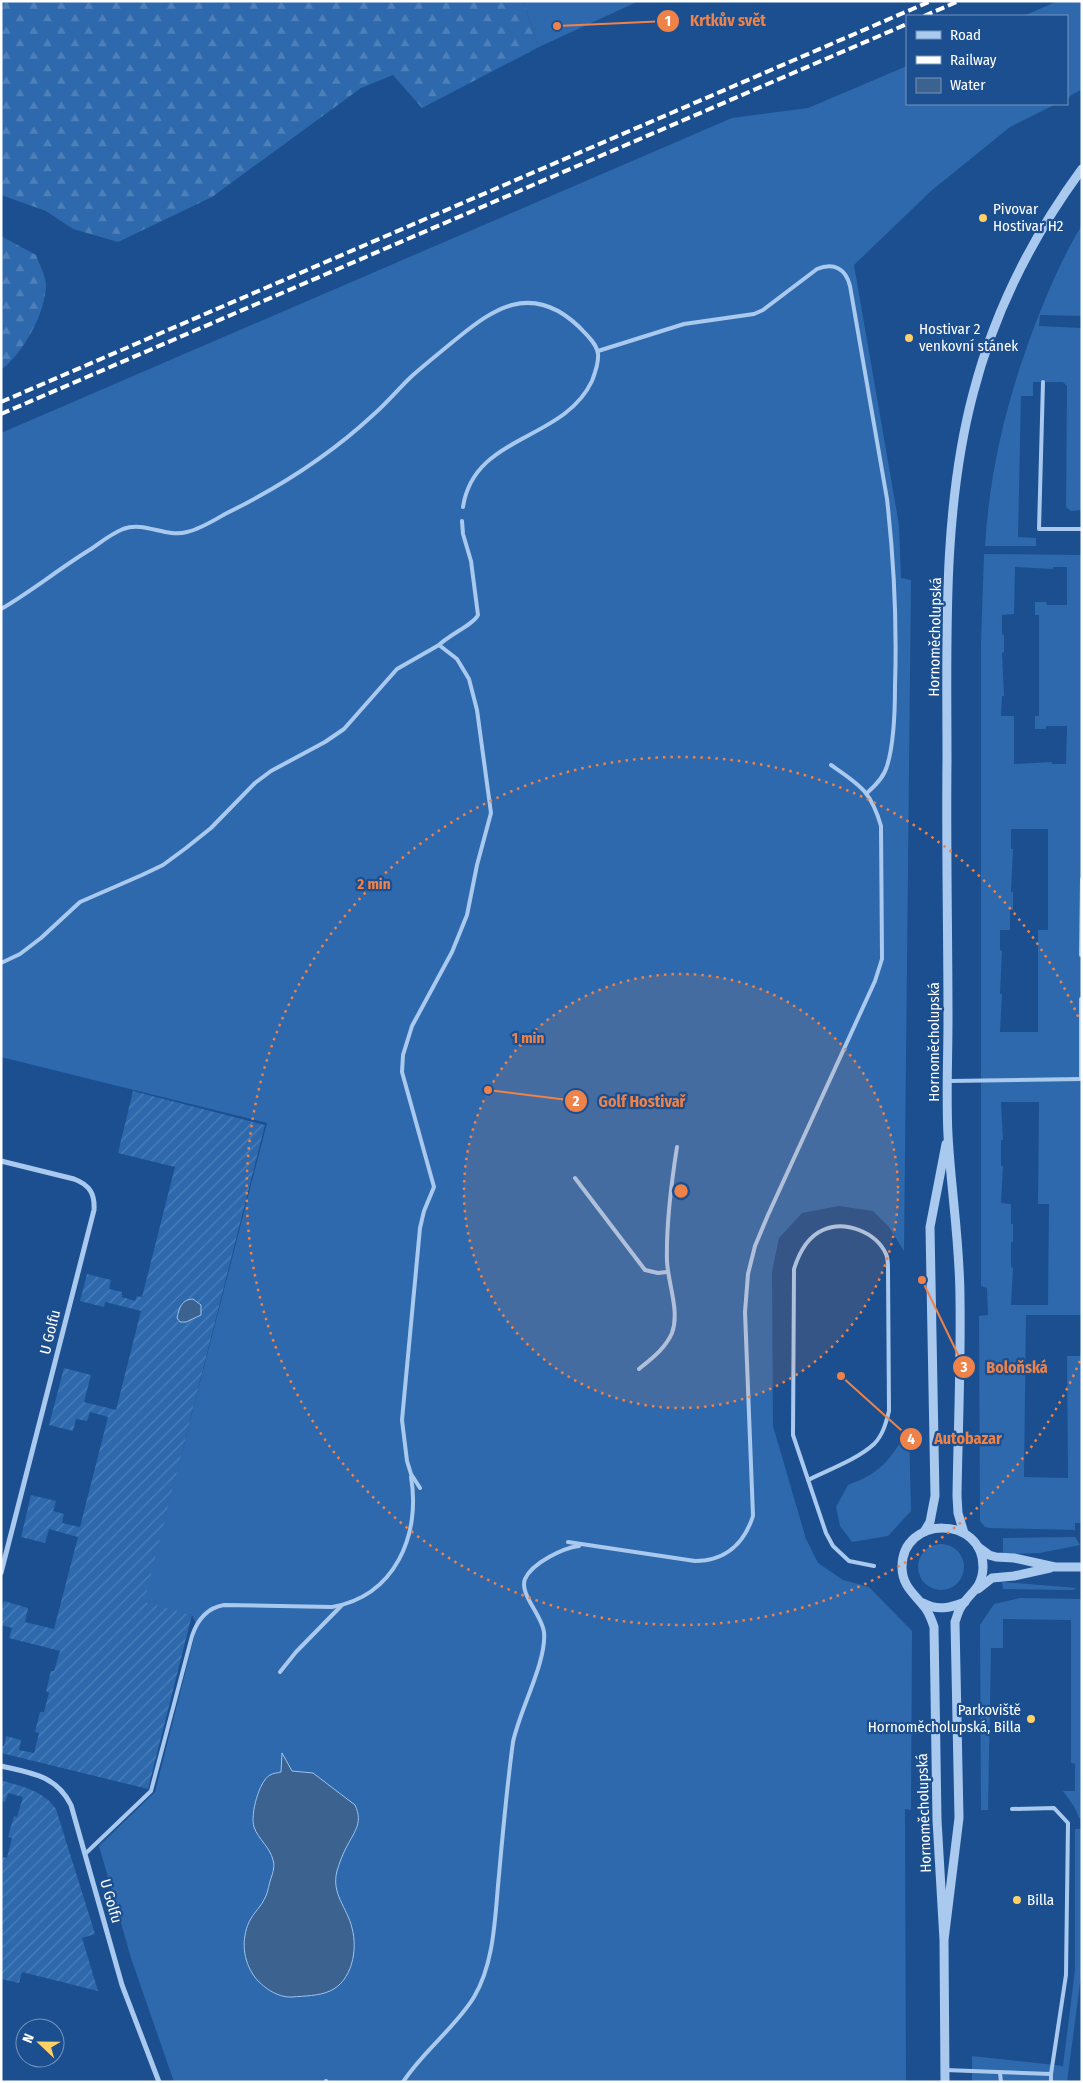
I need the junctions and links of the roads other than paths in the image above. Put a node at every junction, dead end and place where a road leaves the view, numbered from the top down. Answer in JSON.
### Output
{"nodes":[{"id":1,"x":1082,"y":169,"type":"edge"},
{"id":2,"x":598,"y":351,"type":"junction"},
{"id":3,"x":1043,"y":382,"type":"dead end"},
{"id":4,"x":462,"y":507,"type":"dead end"},
{"id":5,"x":462,"y":521,"type":"dead end"},
{"id":6,"x":1082,"y":529,"type":"edge"},
{"id":7,"x":1,"y":609,"type":"edge"},
{"id":8,"x":439,"y":645,"type":"junction"},
{"id":9,"x":831,"y":765,"type":"dead end"},
{"id":10,"x":867,"y":793,"type":"junction"},
{"id":11,"x":1082,"y":879,"type":"edge"},
{"id":12,"x":1080,"y":956,"type":"dead end"},
{"id":13,"x":1,"y":962,"type":"edge"},
{"id":14,"x":1081,"y":999,"type":"edge"},
{"id":15,"x":1081,"y":1079,"type":"edge"},
{"id":16,"x":949,"y":1081,"type":"junction"},
{"id":17,"x":948,"y":1134,"type":"junction"},
{"id":18,"x":677,"y":1147,"type":"dead end"},
{"id":19,"x":1,"y":1161,"type":"edge"},
{"id":20,"x":575,"y":1178,"type":"dead end"},
{"id":21,"x":667,"y":1272,"type":"junction"},
{"id":22,"x":638,"y":1369,"type":"dead end"},
{"id":23,"x":411,"y":1474,"type":"junction"},
{"id":24,"x":808,"y":1480,"type":"junction"},
{"id":25,"x":420,"y":1488,"type":"dead end"},
{"id":26,"x":924,"y":1532,"type":"junction"},
{"id":27,"x":964,"y":1533,"type":"junction"},
{"id":28,"x":568,"y":1542,"type":"dead end"},
{"id":29,"x":974,"y":1543,"type":"junction"},
{"id":30,"x":588,"y":1545,"type":"junction"},
{"id":31,"x":874,"y":1566,"type":"dead end"},
{"id":32,"x":1055,"y":1567,"type":"junction"},
{"id":33,"x":1082,"y":1567,"type":"edge"},
{"id":34,"x":1,"y":1573,"type":"edge"},
{"id":35,"x":974,"y":1593,"type":"junction"},
{"id":36,"x":917,"y":1600,"type":"junction"},
{"id":37,"x":965,"y":1602,"type":"junction"},
{"id":38,"x":342,"y":1605,"type":"junction"},
{"id":39,"x":280,"y":1672,"type":"dead end"},
{"id":40,"x":1,"y":1766,"type":"edge"},
{"id":41,"x":1012,"y":1809,"type":"dead end"},
{"id":42,"x":85,"y":1854,"type":"junction"},
{"id":43,"x":944,"y":1940,"type":"junction"},
{"id":44,"x":945,"y":2070,"type":"junction"},
{"id":45,"x":1000,"y":2073,"type":"junction"},
{"id":46,"x":1051,"y":2074,"type":"junction"},
{"id":47,"x":159,"y":2082,"type":"edge"},
{"id":48,"x":403,"y":2082,"type":"edge"},
{"id":49,"x":945,"y":2082,"type":"edge"},
{"id":50,"x":1001,"y":2082,"type":"edge"},
{"id":51,"x":1051,"y":2082,"type":"edge"}],
"edges":[{"from":1,"to":16,"type":"street","name":"Hornoměcholupská"},
{"from":2,"to":4,"type":"lane"},
{"from":2,"to":7,"type":"lane"},
{"from":2,"to":10,"type":"lane"},
{"from":3,"to":6,"type":"lane"},
{"from":5,"to":8,"type":"lane"},
{"from":8,"to":13,"type":"lane"},
{"from":8,"to":23,"type":"lane"},
{"from":9,"to":10,"type":"lane"},
{"from":10,"to":30,"type":"lane"},
{"from":11,"to":12,"type":"lane"},
{"from":14,"to":15,"type":"lane"},
{"from":15,"to":16,"type":"lane"},
{"from":16,"to":17,"type":"street","name":"Hornoměcholupská"},
{"from":17,"to":26,"type":"street","name":"Hornoměcholupská"},
{"from":17,"to":27,"type":"street","name":"Hornoměcholupská"},
{"from":18,"to":21,"type":"lane"},
{"from":19,"to":34,"type":"street","name":"U Golfu"},
{"from":20,"to":21,"type":"lane"},
{"from":21,"to":22,"type":"lane"},
{"from":23,"to":25,"type":"lane"},
{"from":23,"to":38,"type":"lane"},
{"from":24,"to":24,"type":"lane"},
{"from":24,"to":31,"type":"lane"},
{"from":26,"to":27,"type":"street"},
{"from":26,"to":36,"type":"street","name":"Hornoměcholupská"},
{"from":27,"to":29,"type":"street","name":"Hornoměcholupská"},
{"from":28,"to":30,"type":"lane"},
{"from":29,"to":32,"type":"street"},
{"from":29,"to":35,"type":"street","name":"Hornoměcholupská"},
{"from":30,"to":48,"type":"lane"},
{"from":32,"to":33,"type":"street"},
{"from":32,"to":35,"type":"street"},
{"from":35,"to":37,"type":"street","name":"Hornoměcholupská"},
{"from":36,"to":37,"type":"street"},
{"from":36,"to":43,"type":"street","name":"Hornoměcholupská"},
{"from":37,"to":43,"type":"street","name":"Hornoměcholupská"},
{"from":38,"to":39,"type":"lane"},
{"from":38,"to":42,"type":"lane"},
{"from":40,"to":42,"type":"street","name":"U Golfu"},
{"from":41,"to":46,"type":"lane"},
{"from":42,"to":47,"type":"street","name":"U Golfu"},
{"from":43,"to":44,"type":"street","name":"Hornoměcholupská"},
{"from":44,"to":45,"type":"lane"},
{"from":44,"to":49,"type":"street","name":"Hornoměcholupská"},
{"from":45,"to":46,"type":"lane"},
{"from":45,"to":50,"type":"lane"},
{"from":46,"to":51,"type":"lane"}]}
